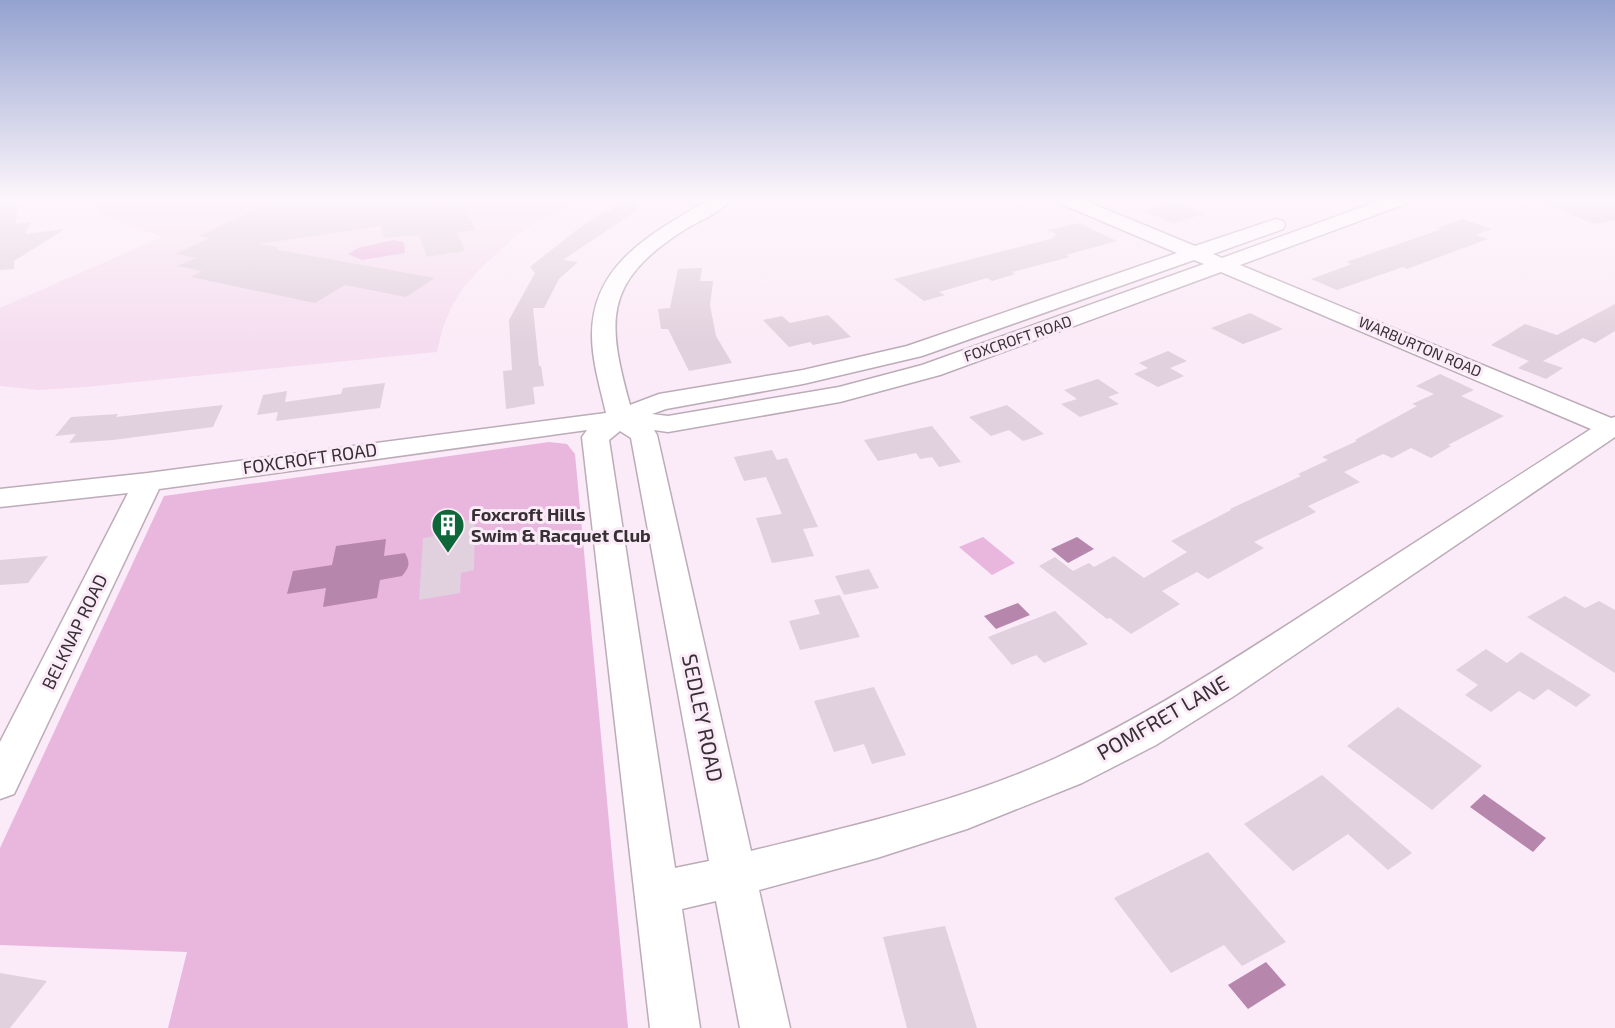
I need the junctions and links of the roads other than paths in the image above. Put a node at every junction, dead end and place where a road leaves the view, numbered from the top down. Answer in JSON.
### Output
{"nodes":[{"id":1,"x":647,"y":247,"type":"edge"},
{"id":2,"x":1180,"y":247,"type":"edge"},
{"id":3,"x":1216,"y":247,"type":"edge"},
{"id":4,"x":1271,"y":247,"type":"edge"},
{"id":5,"x":1197,"y":254,"type":"junction"},
{"id":6,"x":1226,"y":265,"type":"junction"},
{"id":7,"x":620,"y":419,"type":"junction"},
{"id":8,"x":1614,"y":427,"type":"edge"},
{"id":9,"x":148,"y":482,"type":"junction"},
{"id":10,"x":0,"y":498,"type":"edge"},
{"id":11,"x":0,"y":782,"type":"edge"},
{"id":12,"x":734,"y":876,"type":"junction"},
{"id":13,"x":657,"y":893,"type":"junction"},
{"id":14,"x":675,"y":1028,"type":"edge"},
{"id":15,"x":765,"y":1028,"type":"edge"}],
"edges":[{"from":1,"to":7,"type":"street"},
{"from":2,"to":5,"type":"street"},
{"from":3,"to":5,"type":"street","name":"FOXCROFT ROAD"},
{"from":4,"to":6,"type":"street","name":"FOXCROFT ROAD"},
{"from":5,"to":6,"type":"street","name":"WARBURTON ROAD"},
{"from":5,"to":7,"type":"street","name":"FOXCROFT ROAD"},
{"from":6,"to":7,"type":"street","name":"FOXCROFT ROAD"},
{"from":6,"to":8,"type":"street","name":"WARBURTON ROAD"},
{"from":7,"to":9,"type":"street","name":"FOXCROFT ROAD"},
{"from":7,"to":12,"type":"street","name":"SEDLEY ROAD"},
{"from":7,"to":13,"type":"street"},
{"from":8,"to":12,"type":"street","name":"POMFRET LANE"},
{"from":9,"to":10,"type":"street","name":"FOXCROFT ROAD"},
{"from":9,"to":11,"type":"street","name":"BELKNAP ROAD"},
{"from":12,"to":13,"type":"street","name":"POMFRET LANE"},
{"from":12,"to":15,"type":"street","name":"SEDLEY ROAD"},
{"from":13,"to":14,"type":"street"}]}
